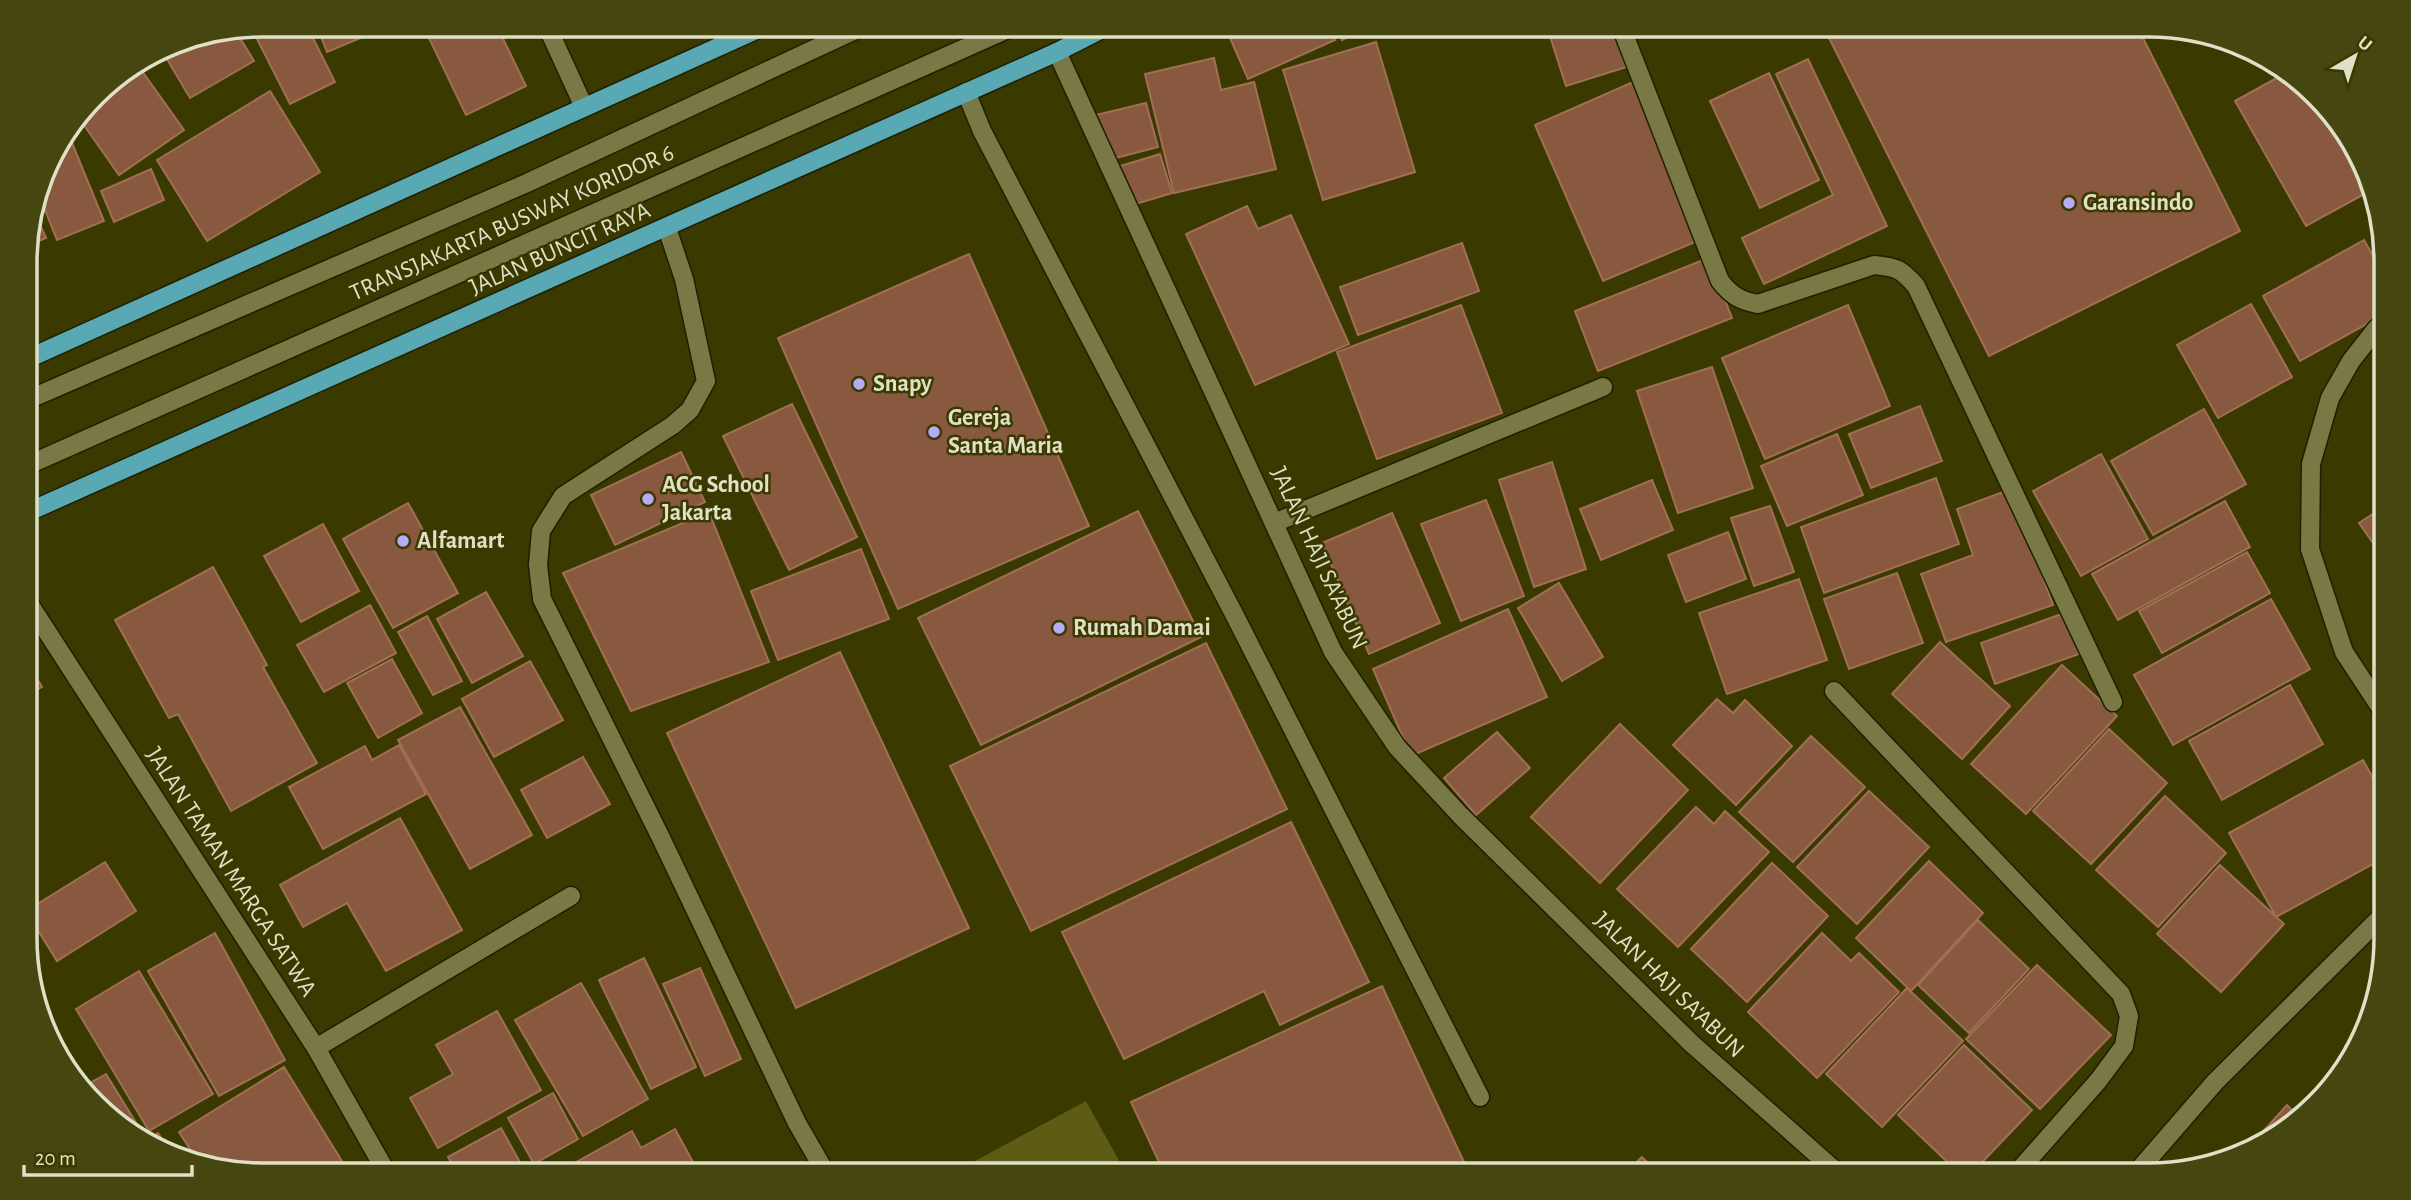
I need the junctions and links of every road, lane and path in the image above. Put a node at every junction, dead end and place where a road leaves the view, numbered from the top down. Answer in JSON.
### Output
{"nodes":[{"id":1,"x":552,"y":37,"type":"edge"},
{"id":2,"x":740,"y":37,"type":"edge"},
{"id":3,"x":841,"y":37,"type":"edge"},
{"id":4,"x":990,"y":37,"type":"edge"},
{"id":5,"x":1086,"y":37,"type":"edge"},
{"id":6,"x":1625,"y":37,"type":"edge"},
{"id":7,"x":1057,"y":52,"type":"junction"},
{"id":8,"x":966,"y":92,"type":"junction"},
{"id":9,"x":584,"y":107,"type":"junction"},
{"id":10,"x":667,"y":228,"type":"junction"},
{"id":11,"x":2374,"y":332,"type":"edge"},
{"id":12,"x":37,"y":355,"type":"edge"},
{"id":13,"x":1604,"y":387,"type":"dead end"},
{"id":14,"x":37,"y":396,"type":"edge"},
{"id":15,"x":37,"y":461,"type":"edge"},
{"id":16,"x":37,"y":508,"type":"edge"},
{"id":17,"x":1274,"y":523,"type":"junction"},
{"id":18,"x":37,"y":616,"type":"edge"},
{"id":19,"x":1834,"y":691,"type":"dead end"},
{"id":20,"x":2374,"y":698,"type":"edge"},
{"id":21,"x":2113,"y":702,"type":"dead end"},
{"id":22,"x":571,"y":896,"type":"dead end"},
{"id":23,"x":2374,"y":924,"type":"edge"},
{"id":24,"x":316,"y":1048,"type":"junction"},
{"id":25,"x":1480,"y":1097,"type":"dead end"},
{"id":26,"x":381,"y":1163,"type":"edge"},
{"id":27,"x":820,"y":1163,"type":"edge"},
{"id":28,"x":1826,"y":1163,"type":"edge"},
{"id":29,"x":2026,"y":1163,"type":"edge"},
{"id":30,"x":2145,"y":1163,"type":"edge"}],
"edges":[{"from":1,"to":9,"type":"street"},
{"from":2,"to":9,"type":"main road"},
{"from":3,"to":14,"type":"street","name":"TRANSJAKARTA BUSWAY KORIDOR 6"},
{"from":4,"to":15,"type":"street","name":"TRANSJAKARTA BUSWAY KORIDOR 6"},
{"from":5,"to":7,"type":"main road","name":"JALAN BUNCIT RAYA"},
{"from":6,"to":21,"type":"street"},
{"from":7,"to":8,"type":"main road","name":"JALAN BUNCIT RAYA"},
{"from":7,"to":17,"type":"street","name":"JALAN HAJI SA'ABUN"},
{"from":8,"to":10,"type":"main road","name":"JALAN BUNCIT RAYA"},
{"from":8,"to":25,"type":"street"},
{"from":9,"to":12,"type":"main road"},
{"from":10,"to":16,"type":"main road","name":"JALAN BUNCIT RAYA"},
{"from":10,"to":27,"type":"street"},
{"from":11,"to":20,"type":"street"},
{"from":13,"to":17,"type":"street"},
{"from":17,"to":28,"type":"street","name":"JALAN HAJI SA'ABUN"},
{"from":18,"to":24,"type":"street","name":"JALAN TAMAN MARGA SATWA"},
{"from":19,"to":29,"type":"street"},
{"from":22,"to":24,"type":"street"},
{"from":23,"to":30,"type":"street"},
{"from":24,"to":26,"type":"street","name":"JALAN TAMAN MARGA SATWA"}]}
